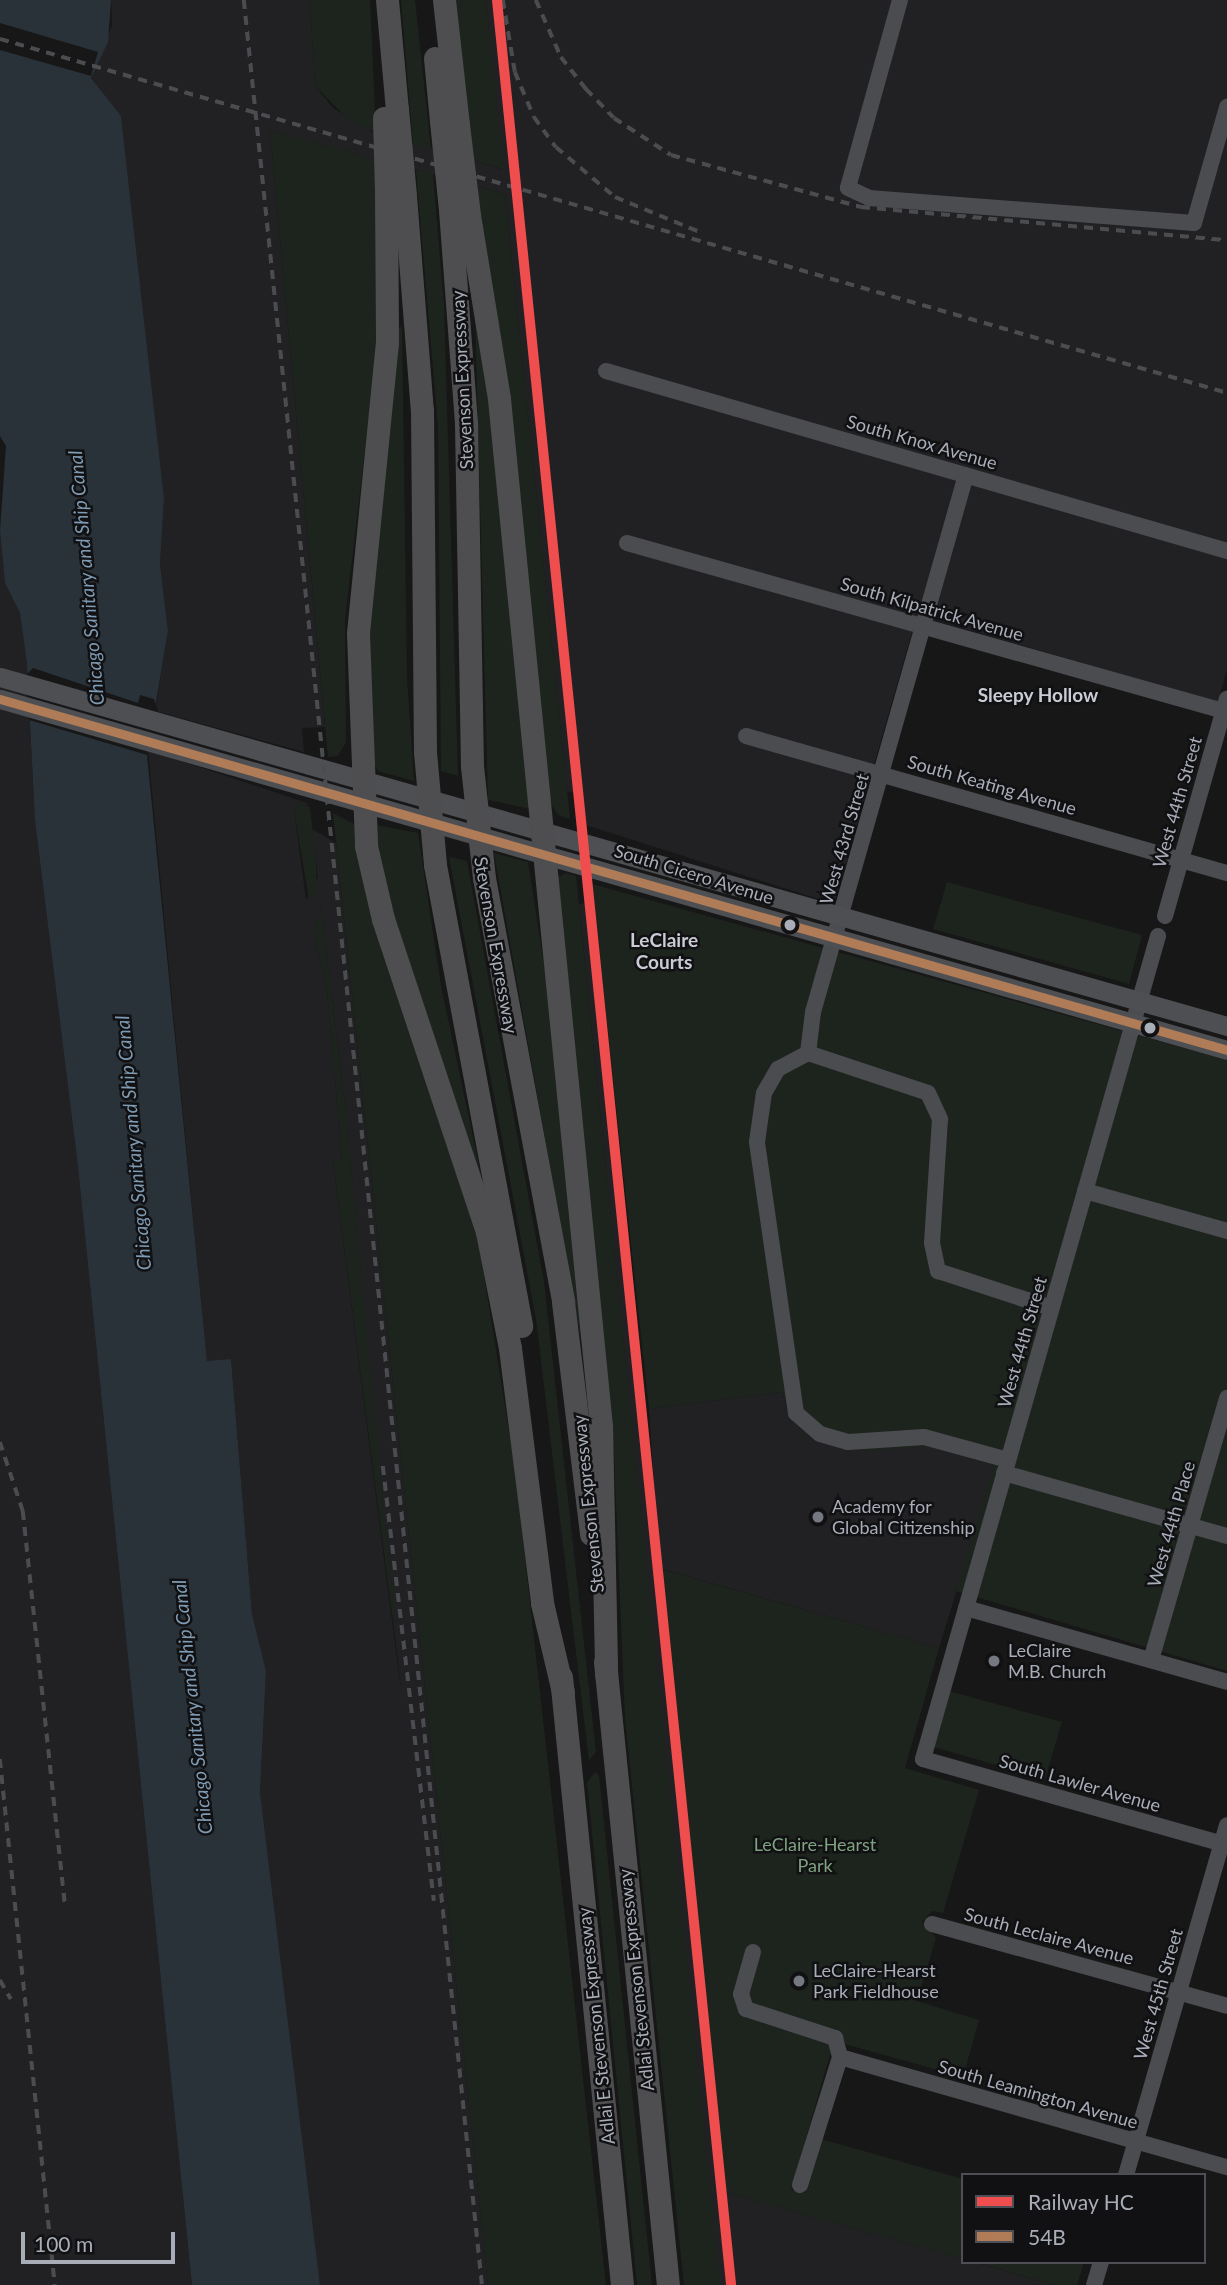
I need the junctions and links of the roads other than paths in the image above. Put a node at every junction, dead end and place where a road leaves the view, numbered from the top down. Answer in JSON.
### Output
{"nodes":[{"id":1,"x":387,"y":0,"type":"edge"},
{"id":2,"x":429,"y":0,"type":"edge"},
{"id":3,"x":444,"y":0,"type":"edge"},
{"id":4,"x":900,"y":0,"type":"edge"},
{"id":5,"x":1227,"y":107,"type":"edge"},
{"id":6,"x":450,"y":123,"type":"junction"},
{"id":7,"x":395,"y":194,"type":"junction"},
{"id":8,"x":459,"y":212,"type":"junction"},
{"id":9,"x":606,"y":372,"type":"dead end"},
{"id":10,"x":966,"y":475,"type":"junction"},
{"id":11,"x":627,"y":543,"type":"dead end"},
{"id":12,"x":1227,"y":551,"type":"edge"},
{"id":13,"x":924,"y":626,"type":"junction"},
{"id":14,"x":0,"y":677,"type":"edge"},
{"id":15,"x":9,"y":701,"type":"edge"},
{"id":16,"x":1226,"y":707,"type":"edge"},
{"id":17,"x":746,"y":736,"type":"dead end"},
{"id":18,"x":883,"y":774,"type":"junction"},
{"id":19,"x":361,"y":777,"type":"junction"},
{"id":20,"x":361,"y":802,"type":"junction"},
{"id":21,"x":539,"y":828,"type":"junction"},
{"id":22,"x":541,"y":854,"type":"junction"},
{"id":23,"x":1181,"y":859,"type":"junction"},
{"id":24,"x":1227,"y":873,"type":"edge"},
{"id":25,"x":1165,"y":916,"type":"dead end"},
{"id":26,"x":842,"y":918,"type":"junction"},
{"id":27,"x":1158,"y":936,"type":"dead end"},
{"id":28,"x":835,"y":940,"type":"junction"},
{"id":29,"x":1139,"y":1002,"type":"junction"},
{"id":30,"x":1133,"y":1023,"type":"junction"},
{"id":31,"x":1227,"y":1026,"type":"edge"},
{"id":32,"x":1227,"y":1050,"type":"edge"},
{"id":33,"x":808,"y":1053,"type":"junction"},
{"id":34,"x":1085,"y":1191,"type":"junction"},
{"id":35,"x":1227,"y":1231,"type":"edge"},
{"id":36,"x":1051,"y":1308,"type":"junction"},
{"id":37,"x":1227,"y":1398,"type":"edge"},
{"id":38,"x":1006,"y":1466,"type":"junction"},
{"id":39,"x":1191,"y":1525,"type":"junction"},
{"id":40,"x":1227,"y":1536,"type":"edge"},
{"id":41,"x":966,"y":1608,"type":"junction"},
{"id":42,"x":1152,"y":1660,"type":"junction"},
{"id":43,"x":606,"y":1675,"type":"junction"},
{"id":44,"x":1227,"y":1682,"type":"edge"},
{"id":45,"x":563,"y":1692,"type":"junction"},
{"id":46,"x":923,"y":1759,"type":"joint"},
{"id":47,"x":1227,"y":1825,"type":"edge"},
{"id":48,"x":1224,"y":1844,"type":"edge"},
{"id":49,"x":937,"y":1925,"type":"dead end"},
{"id":50,"x":753,"y":1952,"type":"dead end"},
{"id":51,"x":1179,"y":1992,"type":"junction"},
{"id":52,"x":1227,"y":2006,"type":"edge"},
{"id":53,"x":840,"y":2057,"type":"junction"},
{"id":54,"x":1136,"y":2141,"type":"junction"},
{"id":55,"x":1227,"y":2167,"type":"edge"},
{"id":56,"x":1127,"y":2173,"type":"edge"},
{"id":57,"x":800,"y":2185,"type":"dead end"},
{"id":58,"x":1100,"y":2264,"type":"edge"},
{"id":59,"x":622,"y":2285,"type":"edge"},
{"id":60,"x":668,"y":2285,"type":"edge"},
{"id":61,"x":1094,"y":2285,"type":"edge"}],
"edges":[{"from":1,"to":7,"type":"highway","bridge":true},
{"from":2,"to":6,"type":"highway","name":"Stevenson Expressway"},
{"from":3,"to":6,"type":"highway"},
{"from":4,"to":5,"type":"street"},
{"from":6,"to":8,"type":"highway","name":"Stevenson Expressway","bridge":true},
{"from":7,"to":19,"type":"highway"},
{"from":7,"to":45,"type":"highway","bridge":true},
{"from":8,"to":21,"type":"highway"},
{"from":8,"to":43,"type":"highway","name":"Stevenson Expressway","bridge":true},
{"from":9,"to":10,"type":"street","name":"South Knox Avenue"},
{"from":10,"to":12,"type":"street","name":"South Knox Avenue"},
{"from":10,"to":13,"type":"street","name":"West 43rd Street"},
{"from":11,"to":13,"type":"street","name":"South Kilpatrick Avenue"},
{"from":13,"to":16,"type":"street","name":"South Kilpatrick Avenue"},
{"from":13,"to":18,"type":"street","name":"West 43rd Street"},
{"from":14,"to":19,"type":"main road","name":"South Cicero Avenue"},
{"from":15,"to":20,"type":"main road","name":"South Cicero Avenue"},
{"from":16,"to":23,"type":"street","name":"West 44th Street"},
{"from":17,"to":18,"type":"street","name":"South Keating Avenue"},
{"from":18,"to":23,"type":"street","name":"South Keating Avenue"},
{"from":18,"to":26,"type":"street","name":"West 43rd Street"},
{"from":19,"to":20,"type":"highway"},
{"from":19,"to":21,"type":"main road","name":"South Cicero Avenue"},
{"from":20,"to":22,"type":"main road","name":"South Cicero Avenue"},
{"from":20,"to":45,"type":"highway"},
{"from":21,"to":22,"type":"highway"},
{"from":21,"to":26,"type":"main road","name":"South Cicero Avenue"},
{"from":22,"to":28,"type":"main road","name":"South Cicero Avenue"},
{"from":22,"to":43,"type":"highway"},
{"from":23,"to":24,"type":"street","name":"South Keating Avenue"},
{"from":23,"to":25,"type":"street","name":"West 44th Street"},
{"from":26,"to":28,"type":"street","name":"West 43rd Street"},
{"from":26,"to":29,"type":"main road","name":"South Cicero Avenue"},
{"from":27,"to":29,"type":"street","name":"West 44th Street"},
{"from":28,"to":30,"type":"main road","name":"South Cicero Avenue"},
{"from":28,"to":33,"type":"street","name":"West 43rd Street"},
{"from":29,"to":30,"type":"street","name":"West 44th Street"},
{"from":29,"to":31,"type":"main road","name":"South Cicero Avenue"},
{"from":30,"to":32,"type":"main road","name":"South Cicero Avenue"},
{"from":30,"to":34,"type":"street","name":"West 44th Street"},
{"from":33,"to":36,"type":"street"},
{"from":33,"to":38,"type":"street"},
{"from":34,"to":35,"type":"street"},
{"from":34,"to":36,"type":"street","name":"West 44th Street"},
{"from":36,"to":38,"type":"street","name":"West 44th Street"},
{"from":37,"to":39,"type":"street","name":"West 44th Place"},
{"from":38,"to":39,"type":"street"},
{"from":38,"to":41,"type":"street","name":"West 44th Street"},
{"from":39,"to":40,"type":"street"},
{"from":39,"to":42,"type":"street","name":"West 44th Place"},
{"from":41,"to":42,"type":"street"},
{"from":41,"to":46,"type":"street","name":"West 44th Street"},
{"from":42,"to":44,"type":"street"},
{"from":43,"to":60,"type":"highway","name":"Adlai Stevenson Expressway"},
{"from":45,"to":59,"type":"highway","name":"Adlai E Stevenson Expressway"},
{"from":46,"to":48,"type":"street","name":"South Lawler Avenue"},
{"from":47,"to":48,"type":"street","name":"West 45th Street"},
{"from":48,"to":51,"type":"street","name":"West 45th Street"},
{"from":49,"to":51,"type":"street","name":"South Leclaire Avenue"},
{"from":50,"to":53,"type":"street"},
{"from":51,"to":52,"type":"street","name":"South Leclaire Avenue"},
{"from":51,"to":54,"type":"street","name":"West 45th Street"},
{"from":53,"to":54,"type":"street","name":"South Leamington Avenue"},
{"from":53,"to":57,"type":"street"},
{"from":54,"to":55,"type":"street","name":"South Leamington Avenue"},
{"from":54,"to":56,"type":"street","name":"West 45th Street"},
{"from":58,"to":61,"type":"street"}]}
